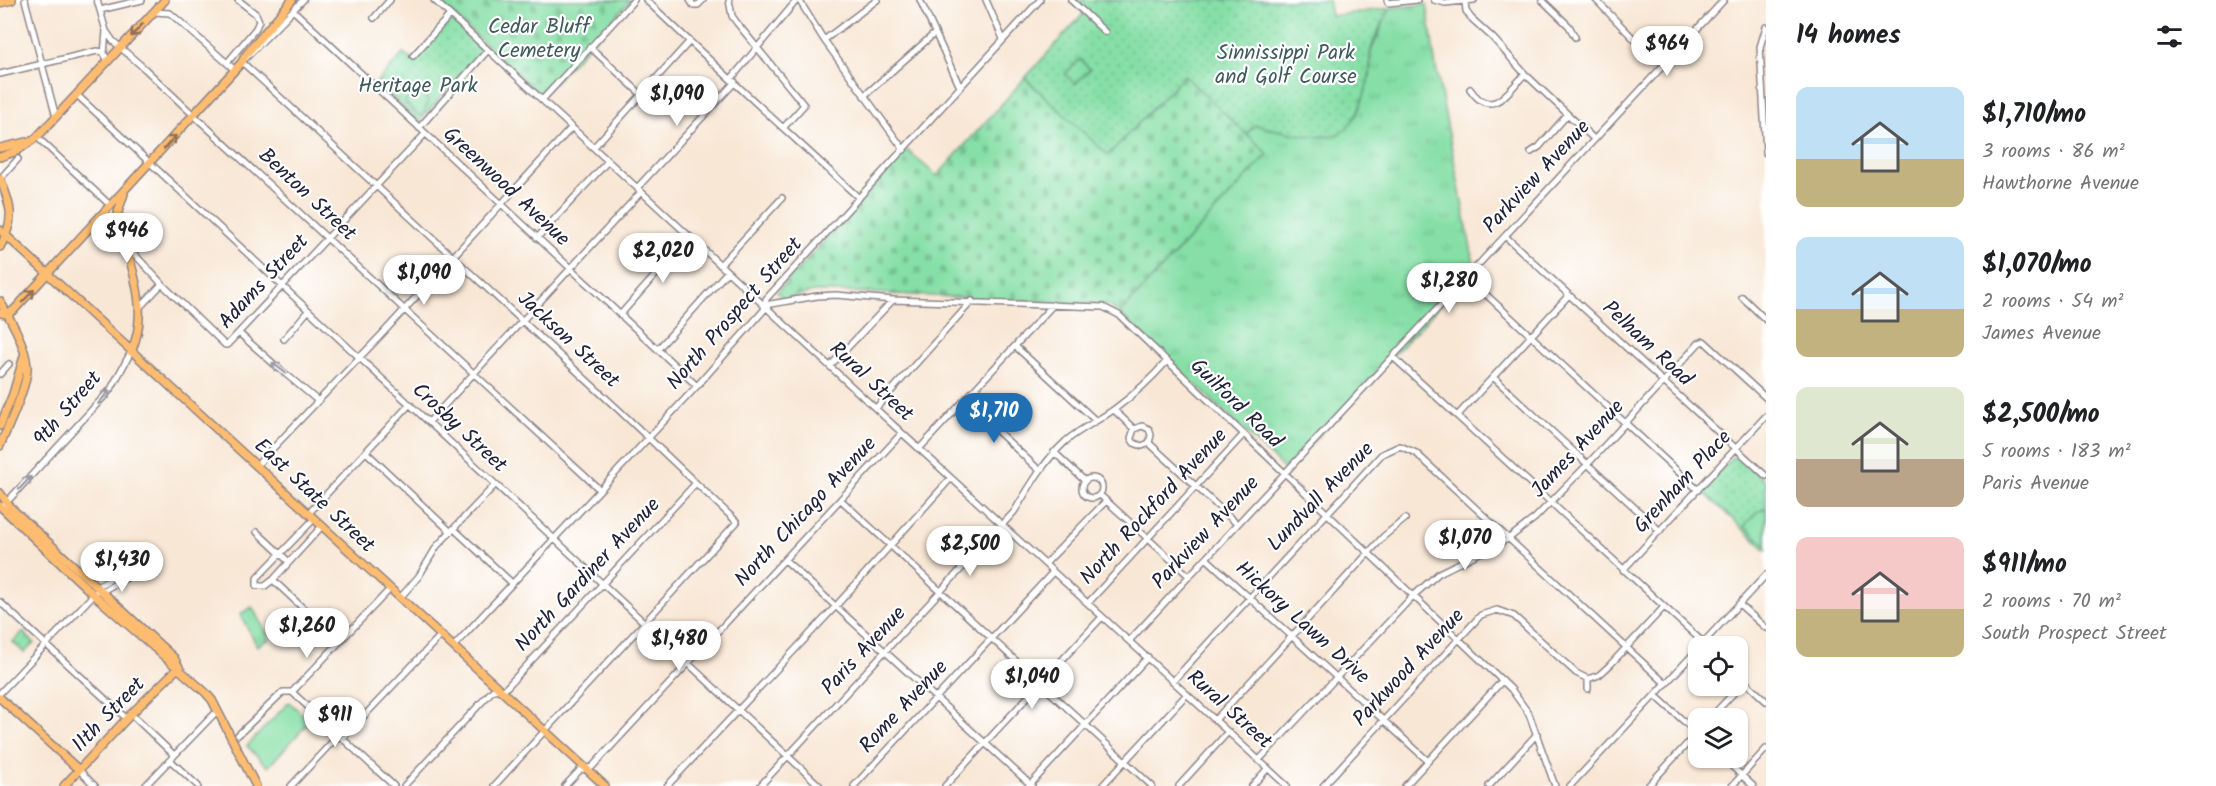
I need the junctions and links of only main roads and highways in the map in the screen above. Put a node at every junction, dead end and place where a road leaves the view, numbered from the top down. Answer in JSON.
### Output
{"nodes":[{"id":1,"x":12,"y":0,"type":"edge"},
{"id":2,"x":165,"y":0,"type":"edge"},
{"id":3,"x":292,"y":0,"type":"edge"},
{"id":4,"x":0,"y":3,"type":"edge"},
{"id":5,"x":35,"y":139,"type":"junction"},
{"id":6,"x":0,"y":147,"type":"edge"},
{"id":7,"x":0,"y":157,"type":"edge"},
{"id":8,"x":148,"y":166,"type":"junction"},
{"id":9,"x":0,"y":178,"type":"edge"},
{"id":10,"x":3,"y":233,"type":"edge"},
{"id":11,"x":0,"y":247,"type":"edge"},
{"id":12,"x":48,"y":275,"type":"junction"},
{"id":13,"x":0,"y":301,"type":"edge"},
{"id":14,"x":3,"y":313,"type":"edge"},
{"id":15,"x":131,"y":352,"type":"junction"},
{"id":16,"x":4,"y":417,"type":"edge"},
{"id":17,"x":0,"y":426,"type":"edge"},
{"id":18,"x":0,"y":446,"type":"edge"},
{"id":19,"x":0,"y":493,"type":"edge"},
{"id":20,"x":2,"y":507,"type":"edge"},
{"id":21,"x":178,"y":667,"type":"junction"},
{"id":22,"x":0,"y":698,"type":"edge"},
{"id":23,"x":79,"y":770,"type":"junction"},
{"id":24,"x":64,"y":786,"type":"edge"},
{"id":25,"x":256,"y":786,"type":"edge"},
{"id":26,"x":605,"y":786,"type":"edge"}],
"edges":[{"from":1,"to":4,"type":"main road"},
{"from":2,"to":5,"type":"main road","one_way":true},
{"from":8,"to":3,"type":"main road","one_way":true},
{"from":5,"to":6,"type":"main road"},
{"from":5,"to":7,"type":"main road"},
{"from":8,"to":12,"type":"main road"},
{"from":8,"to":15,"type":"main road"},
{"from":9,"to":10,"type":"main road"},
{"from":10,"to":11,"type":"main road"},
{"from":10,"to":12,"type":"main road","name":"East State Street"},
{"from":14,"to":12,"type":"main road","one_way":true},
{"from":12,"to":15,"type":"main road","name":"East State Street"},
{"from":13,"to":14,"type":"main road"},
{"from":14,"to":16,"type":"main road"},
{"from":15,"to":26,"type":"main road","name":"East State Street"},
{"from":16,"to":17,"type":"main road"},
{"from":16,"to":18,"type":"main road"},
{"from":19,"to":20,"type":"main road"},
{"from":20,"to":21,"type":"main road"},
{"from":21,"to":23,"type":"main road","name":"11th Street"},
{"from":21,"to":25,"type":"main road"},
{"from":22,"to":23,"type":"main road"},
{"from":23,"to":24,"type":"main road","name":"11th Street"}]}
